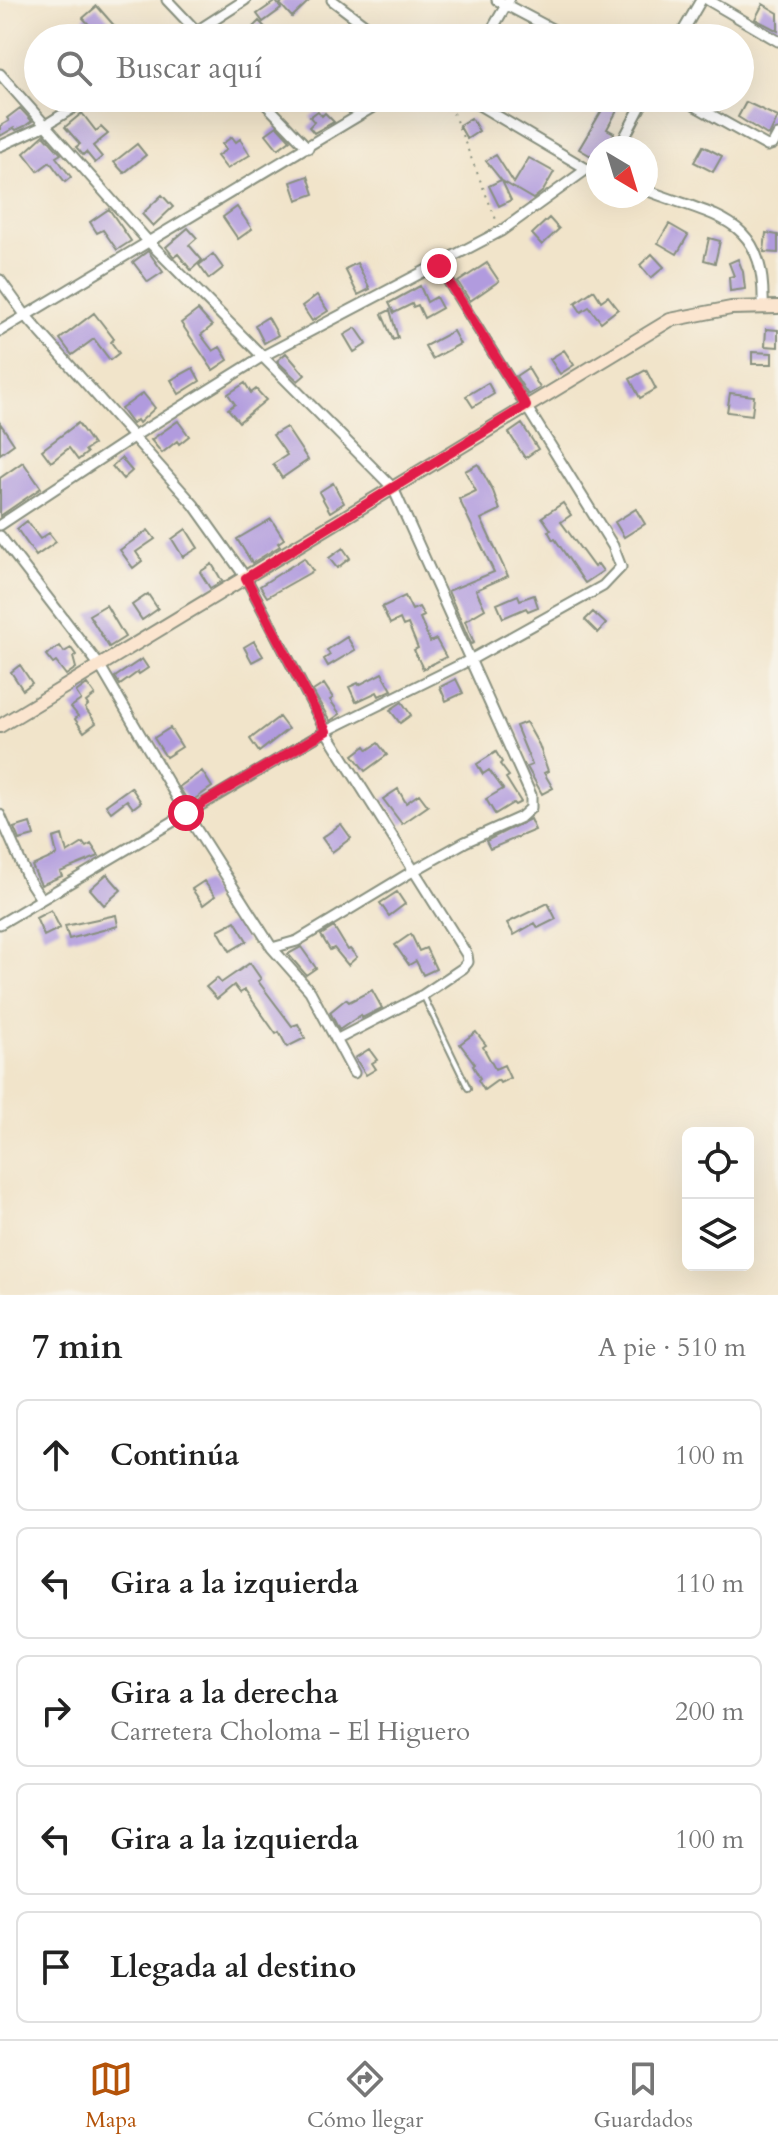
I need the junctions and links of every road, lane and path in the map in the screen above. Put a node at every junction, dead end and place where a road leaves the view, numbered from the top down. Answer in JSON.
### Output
{"nodes":[{"id":1,"x":167,"y":0,"type":"edge"},
{"id":2,"x":245,"y":0,"type":"edge"},
{"id":3,"x":332,"y":0,"type":"edge"},
{"id":4,"x":701,"y":0,"type":"edge"},
{"id":5,"x":708,"y":0,"type":"edge"},
{"id":6,"x":504,"y":2,"type":"edge"},
{"id":7,"x":190,"y":24,"type":"edge"},
{"id":8,"x":214,"y":24,"type":"edge"},
{"id":9,"x":364,"y":24,"type":"edge"},
{"id":10,"x":494,"y":24,"type":"edge"},
{"id":11,"x":544,"y":24,"type":"edge"},
{"id":12,"x":687,"y":24,"type":"edge"},
{"id":13,"x":749,"y":24,"type":"edge"},
{"id":14,"x":754,"y":27,"type":"edge"},
{"id":15,"x":778,"y":41,"type":"edge"},
{"id":16,"x":0,"y":74,"type":"edge"},
{"id":17,"x":24,"y":102,"type":"edge"},
{"id":18,"x":32,"y":112,"type":"edge"},
{"id":19,"x":66,"y":112,"type":"edge"},
{"id":20,"x":273,"y":112,"type":"edge"},
{"id":21,"x":366,"y":112,"type":"edge"},
{"id":22,"x":453,"y":112,"type":"edge"},
{"id":23,"x":491,"y":112,"type":"edge"},
{"id":24,"x":638,"y":112,"type":"edge"},
{"id":25,"x":706,"y":112,"type":"edge"},
{"id":26,"x":44,"y":126,"type":"junction"},
{"id":27,"x":778,"y":135,"type":"edge"},
{"id":28,"x":625,"y":136,"type":"edge"},
{"id":29,"x":0,"y":146,"type":"edge"},
{"id":30,"x":308,"y":148,"type":"junction"},
{"id":31,"x":586,"y":168,"type":"edge"},
{"id":32,"x":586,"y":170,"type":"edge"},
{"id":33,"x":658,"y":195,"type":"edge"},
{"id":34,"x":501,"y":231,"type":"junction"},
{"id":35,"x":147,"y":240,"type":"junction"},
{"id":36,"x":439,"y":266,"type":"junction"},
{"id":37,"x":0,"y":280,"type":"edge"},
{"id":38,"x":763,"y":307,"type":"junction"},
{"id":39,"x":778,"y":307,"type":"edge"},
{"id":40,"x":26,"y":316,"type":"junction"},
{"id":41,"x":0,"y":331,"type":"edge"},
{"id":42,"x":263,"y":356,"type":"junction"},
{"id":43,"x":526,"y":406,"type":"junction"},
{"id":44,"x":133,"y":437,"type":"junction"},
{"id":45,"x":393,"y":488,"type":"junction"},
{"id":46,"x":0,"y":525,"type":"edge"},
{"id":47,"x":0,"y":536,"type":"edge"},
{"id":48,"x":246,"y":578,"type":"junction"},
{"id":49,"x":472,"y":659,"type":"junction"},
{"id":50,"x":100,"y":666,"type":"junction"},
{"id":51,"x":0,"y":726,"type":"edge"},
{"id":52,"x":326,"y":731,"type":"junction"},
{"id":53,"x":186,"y":813,"type":"junction"},
{"id":54,"x":0,"y":815,"type":"edge"},
{"id":55,"x":413,"y":871,"type":"junction"},
{"id":56,"x":41,"y":899,"type":"junction"},
{"id":57,"x":0,"y":924,"type":"edge"},
{"id":58,"x":272,"y":948,"type":"junction"},
{"id":59,"x":423,"y":995,"type":"junction"},
{"id":60,"x":336,"y":1040,"type":"junction"},
{"id":61,"x":354,"y":1073,"type":"dead end"},
{"id":62,"x":468,"y":1088,"type":"dead end"}],
"edges":[{"from":1,"to":7,"type":"street"},
{"from":2,"to":8,"type":"street"},
{"from":3,"to":9,"type":"street"},
{"from":4,"to":12,"type":"street"},
{"from":5,"to":13,"type":"street"},
{"from":6,"to":10,"type":"street"},
{"from":6,"to":11,"type":"street"},
{"from":14,"to":15,"type":"street"},
{"from":16,"to":17,"type":"street"},
{"from":18,"to":26,"type":"street"},
{"from":19,"to":26,"type":"street"},
{"from":20,"to":30,"type":"street"},
{"from":21,"to":30,"type":"street"},
{"from":22,"to":34,"type":"path"},
{"from":23,"to":31,"type":"street"},
{"from":24,"to":28,"type":"street"},
{"from":25,"to":27,"type":"street"},
{"from":26,"to":29,"type":"street"},
{"from":26,"to":35,"type":"street"},
{"from":30,"to":35,"type":"street"},
{"from":32,"to":34,"type":"street"},
{"from":33,"to":38,"type":"street"},
{"from":34,"to":36,"type":"street"},
{"from":35,"to":40,"type":"street"},
{"from":35,"to":42,"type":"street"},
{"from":36,"to":42,"type":"street"},
{"from":36,"to":43,"type":"street"},
{"from":37,"to":40,"type":"street"},
{"from":38,"to":39,"type":"street"},
{"from":38,"to":43,"type":"street"},
{"from":40,"to":41,"type":"street"},
{"from":40,"to":44,"type":"street"},
{"from":42,"to":44,"type":"street"},
{"from":42,"to":45,"type":"street"},
{"from":43,"to":45,"type":"street"},
{"from":43,"to":49,"type":"street"},
{"from":44,"to":46,"type":"street"},
{"from":44,"to":48,"type":"street"},
{"from":45,"to":48,"type":"street"},
{"from":45,"to":49,"type":"street"},
{"from":47,"to":50,"type":"street"},
{"from":48,"to":50,"type":"street"},
{"from":48,"to":52,"type":"street"},
{"from":49,"to":52,"type":"street"},
{"from":49,"to":55,"type":"street"},
{"from":50,"to":51,"type":"street"},
{"from":50,"to":53,"type":"street"},
{"from":52,"to":53,"type":"street"},
{"from":52,"to":55,"type":"street"},
{"from":53,"to":56,"type":"street"},
{"from":53,"to":58,"type":"street"},
{"from":54,"to":56,"type":"street"},
{"from":55,"to":58,"type":"street"},
{"from":55,"to":59,"type":"street"},
{"from":56,"to":57,"type":"street"},
{"from":58,"to":60,"type":"street"},
{"from":59,"to":60,"type":"street"},
{"from":59,"to":62,"type":"lane"},
{"from":60,"to":61,"type":"street"}]}
